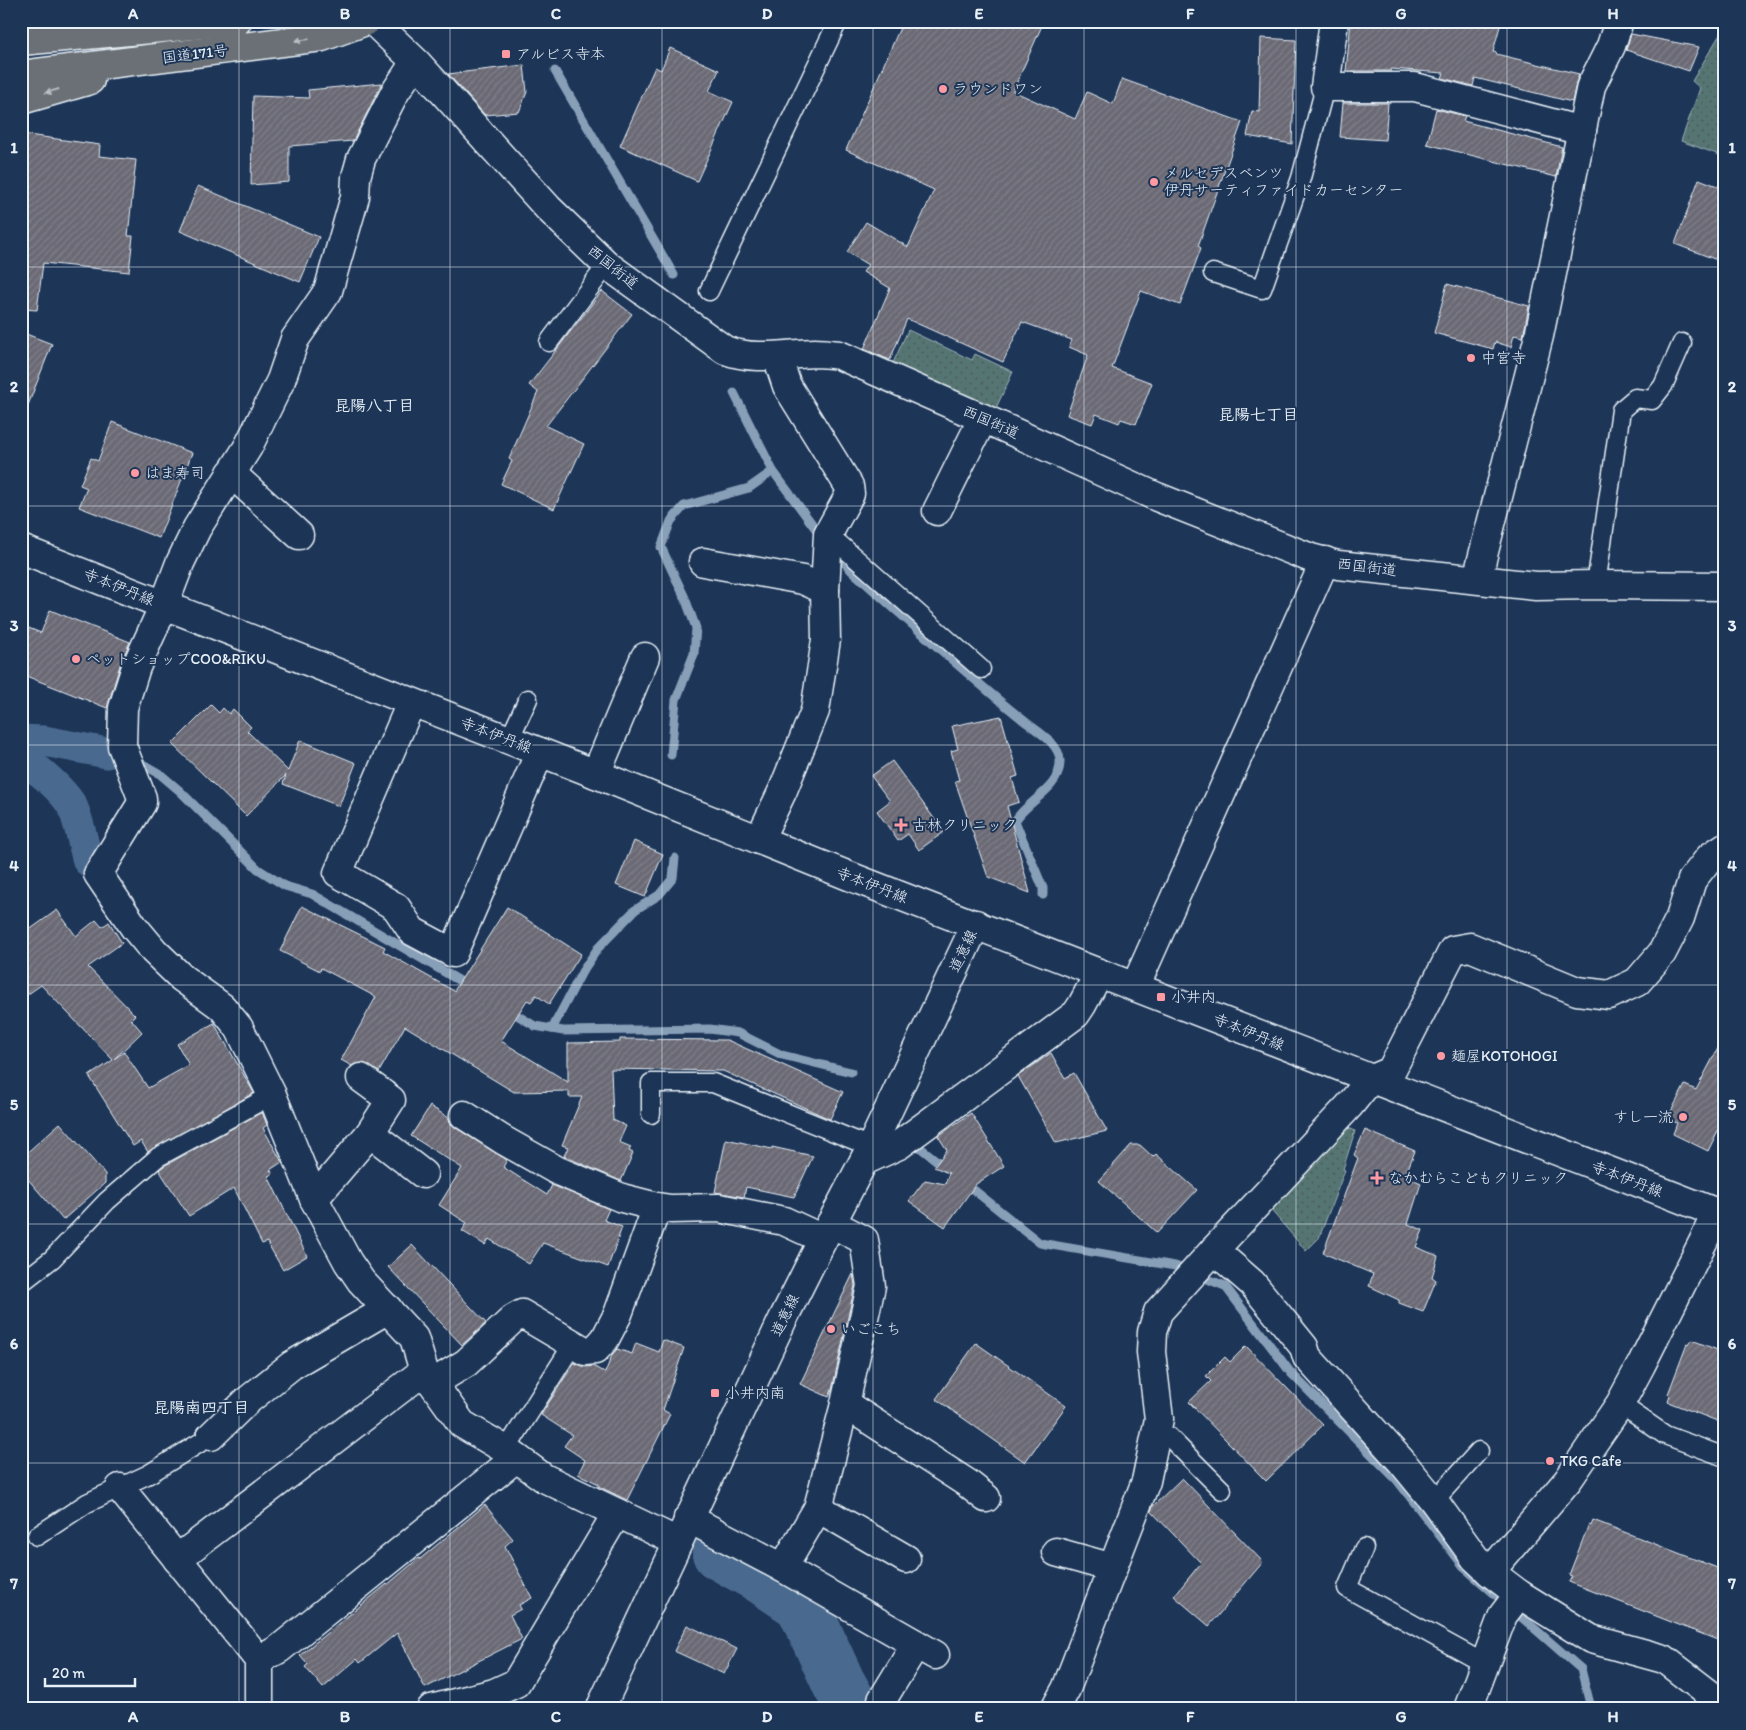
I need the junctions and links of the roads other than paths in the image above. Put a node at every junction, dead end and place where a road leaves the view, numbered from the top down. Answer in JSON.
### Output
{"nodes":[{"id":1,"x":237,"y":21,"type":"edge"},
{"id":2,"x":366,"y":21,"type":"edge"},
{"id":3,"x":374,"y":21,"type":"edge"},
{"id":4,"x":838,"y":21,"type":"edge"},
{"id":5,"x":1334,"y":21,"type":"edge"},
{"id":6,"x":1619,"y":21,"type":"edge"},
{"id":7,"x":21,"y":41,"type":"edge"},
{"id":8,"x":166,"y":58,"type":"junction"},
{"id":9,"x":415,"y":62,"type":"junction"},
{"id":10,"x":21,"y":75,"type":"edge"},
{"id":11,"x":1325,"y":87,"type":"junction"},
{"id":12,"x":21,"y":100,"type":"edge"},
{"id":13,"x":1582,"y":130,"type":"junction"},
{"id":14,"x":607,"y":265,"type":"junction"},
{"id":15,"x":1213,"y":273,"type":"dead end"},
{"id":16,"x":708,"y":291,"type":"dead end"},
{"id":17,"x":549,"y":342,"type":"dead end"},
{"id":18,"x":1682,"y":343,"type":"dead end"},
{"id":19,"x":777,"y":356,"type":"junction"},
{"id":20,"x":983,"y":418,"type":"junction"},
{"id":21,"x":232,"y":473,"type":"junction"},
{"id":22,"x":937,"y":511,"type":"dead end"},
{"id":23,"x":828,"y":534,"type":"junction"},
{"id":24,"x":299,"y":536,"type":"dead end"},
{"id":25,"x":21,"y":549,"type":"edge"},
{"id":26,"x":1325,"y":561,"type":"junction"},
{"id":27,"x":703,"y":562,"type":"dead end"},
{"id":28,"x":1478,"y":579,"type":"junction"},
{"id":29,"x":1596,"y":585,"type":"junction"},
{"id":30,"x":1725,"y":586,"type":"edge"},
{"id":31,"x":825,"y":590,"type":"junction"},
{"id":32,"x":164,"y":605,"type":"junction"},
{"id":33,"x":645,"y":658,"type":"dead end"},
{"id":34,"x":980,"y":669,"type":"dead end"},
{"id":35,"x":528,"y":699,"type":"dead end"},
{"id":36,"x":411,"y":703,"type":"junction"},
{"id":37,"x":509,"y":740,"type":"junction"},
{"id":38,"x":540,"y":752,"type":"junction"},
{"id":39,"x":596,"y":774,"type":"junction"},
{"id":40,"x":759,"y":840,"type":"junction"},
{"id":41,"x":1725,"y":847,"type":"edge"},
{"id":42,"x":976,"y":924,"type":"junction"},
{"id":43,"x":1099,"y":973,"type":"junction"},
{"id":44,"x":1135,"y":987,"type":"junction"},
{"id":45,"x":361,"y":1078,"type":"dead end"},
{"id":46,"x":1370,"y":1080,"type":"junction"},
{"id":47,"x":272,"y":1095,"type":"junction"},
{"id":48,"x":651,"y":1114,"type":"dead end"},
{"id":49,"x":464,"y":1115,"type":"dead end"},
{"id":50,"x":370,"y":1133,"type":"junction"},
{"id":51,"x":868,"y":1154,"type":"junction"},
{"id":52,"x":423,"y":1174,"type":"dead end"},
{"id":53,"x":314,"y":1199,"type":"junction"},
{"id":54,"x":657,"y":1207,"type":"junction"},
{"id":55,"x":1720,"y":1215,"type":"edge"},
{"id":56,"x":827,"y":1231,"type":"junction"},
{"id":57,"x":1214,"y":1250,"type":"junction"},
{"id":58,"x":21,"y":1283,"type":"edge"},
{"id":59,"x":388,"y":1309,"type":"junction"},
{"id":60,"x":573,"y":1344,"type":"junction"},
{"id":61,"x":429,"y":1377,"type":"junction"},
{"id":62,"x":845,"y":1404,"type":"junction"},
{"id":63,"x":1620,"y":1404,"type":"junction"},
{"id":64,"x":1157,"y":1429,"type":"junction"},
{"id":65,"x":211,"y":1436,"type":"joint"},
{"id":66,"x":1479,"y":1451,"type":"dead end"},
{"id":67,"x":511,"y":1454,"type":"junction"},
{"id":68,"x":1725,"y":1457,"type":"edge"},
{"id":69,"x":978,"y":1482,"type":"dead end"},
{"id":70,"x":120,"y":1488,"type":"junction"},
{"id":71,"x":1222,"y":1490,"type":"dead end"},
{"id":72,"x":1434,"y":1501,"type":"junction"},
{"id":73,"x":818,"y":1508,"type":"junction"},
{"id":74,"x":617,"y":1513,"type":"junction"},
{"id":75,"x":683,"y":1530,"type":"junction"},
{"id":76,"x":37,"y":1536,"type":"dead end"},
{"id":77,"x":1364,"y":1548,"type":"dead end"},
{"id":78,"x":1056,"y":1552,"type":"dead end"},
{"id":79,"x":177,"y":1559,"type":"junction"},
{"id":80,"x":906,"y":1559,"type":"dead end"},
{"id":81,"x":783,"y":1568,"type":"junction"},
{"id":82,"x":1113,"y":1568,"type":"junction"},
{"id":83,"x":1490,"y":1572,"type":"junction"},
{"id":84,"x":1519,"y":1594,"type":"junction"},
{"id":85,"x":259,"y":1660,"type":"junction"},
{"id":86,"x":1485,"y":1664,"type":"junction"},
{"id":87,"x":882,"y":1700,"type":"dead end"},
{"id":88,"x":1725,"y":1706,"type":"edge"},
{"id":89,"x":259,"y":1709,"type":"edge"},
{"id":90,"x":431,"y":1709,"type":"edge"},
{"id":91,"x":600,"y":1709,"type":"edge"},
{"id":92,"x":1055,"y":1709,"type":"edge"},
{"id":93,"x":1468,"y":1709,"type":"edge"}],
"edges":[{"from":1,"to":7,"type":"highway","name":"国道171号"},
{"from":2,"to":8,"type":"highway","name":"国道171号","one_way":true},
{"from":3,"to":9,"type":"street","name":"西国街道"},
{"from":4,"to":16,"type":"lane"},
{"from":5,"to":11,"type":"street"},
{"from":6,"to":13,"type":"street"},
{"from":8,"to":10,"type":"highway","name":"国道171号"},
{"from":8,"to":12,"type":"highway","one_way":true},
{"from":9,"to":14,"type":"street","name":"西国街道"},
{"from":9,"to":21,"type":"street"},
{"from":11,"to":13,"type":"street"},
{"from":11,"to":15,"type":"lane"},
{"from":13,"to":28,"type":"street"},
{"from":14,"to":17,"type":"lane"},
{"from":14,"to":19,"type":"street","name":"西国街道"},
{"from":18,"to":29,"type":"lane"},
{"from":19,"to":20,"type":"street","name":"西国街道"},
{"from":19,"to":23,"type":"street"},
{"from":20,"to":22,"type":"street"},
{"from":20,"to":26,"type":"street","name":"西国街道"},
{"from":21,"to":24,"type":"street"},
{"from":21,"to":32,"type":"street"},
{"from":23,"to":31,"type":"street"},
{"from":23,"to":34,"type":"lane"},
{"from":25,"to":32,"type":"street","name":"寺本伊丹線"},
{"from":26,"to":28,"type":"street","name":"西国街道"},
{"from":26,"to":44,"type":"street"},
{"from":27,"to":31,"type":"street"},
{"from":28,"to":29,"type":"street","name":"西国街道"},
{"from":29,"to":30,"type":"street","name":"西国街道"},
{"from":31,"to":40,"type":"street"},
{"from":32,"to":36,"type":"street","name":"寺本伊丹線"},
{"from":32,"to":47,"type":"street"},
{"from":33,"to":39,"type":"street"},
{"from":35,"to":37,"type":"lane"},
{"from":36,"to":37,"type":"street","name":"寺本伊丹線"},
{"from":36,"to":38,"type":"street"},
{"from":37,"to":38,"type":"street","name":"寺本伊丹線"},
{"from":38,"to":39,"type":"street","name":"寺本伊丹線"},
{"from":39,"to":40,"type":"street","name":"寺本伊丹線"},
{"from":40,"to":42,"type":"street","name":"寺本伊丹線"},
{"from":41,"to":46,"type":"street"},
{"from":42,"to":43,"type":"street","name":"寺本伊丹線"},
{"from":42,"to":51,"type":"street","name":"道意線"},
{"from":43,"to":44,"type":"street","name":"寺本伊丹線"},
{"from":43,"to":51,"type":"street"},
{"from":44,"to":46,"type":"street","name":"寺本伊丹線"},
{"from":45,"to":50,"type":"street"},
{"from":46,"to":55,"type":"street","name":"寺本伊丹線"},
{"from":46,"to":57,"type":"street"},
{"from":47,"to":53,"type":"street"},
{"from":47,"to":58,"type":"lane"},
{"from":48,"to":51,"type":"lane"},
{"from":49,"to":54,"type":"street"},
{"from":50,"to":52,"type":"street"},
{"from":50,"to":53,"type":"street"},
{"from":51,"to":56,"type":"street","name":"道意線"},
{"from":53,"to":59,"type":"street"},
{"from":54,"to":56,"type":"street"},
{"from":54,"to":60,"type":"street"},
{"from":55,"to":63,"type":"street"},
{"from":56,"to":62,"type":"street"},
{"from":56,"to":75,"type":"street","name":"道意線"},
{"from":57,"to":64,"type":"street"},
{"from":57,"to":72,"type":"street"},
{"from":59,"to":61,"type":"street"},
{"from":59,"to":65,"type":"street"},
{"from":60,"to":61,"type":"street"},
{"from":60,"to":67,"type":"lane"},
{"from":61,"to":67,"type":"street"},
{"from":61,"to":79,"type":"street"},
{"from":62,"to":69,"type":"street"},
{"from":62,"to":73,"type":"street"},
{"from":63,"to":68,"type":"lane"},
{"from":63,"to":83,"type":"street"},
{"from":64,"to":71,"type":"lane"},
{"from":64,"to":82,"type":"street"},
{"from":65,"to":70,"type":"lane"},
{"from":66,"to":72,"type":"lane"},
{"from":67,"to":74,"type":"street"},
{"from":67,"to":85,"type":"street"},
{"from":70,"to":76,"type":"lane"},
{"from":70,"to":79,"type":"street"},
{"from":72,"to":83,"type":"street"},
{"from":73,"to":80,"type":"street"},
{"from":73,"to":81,"type":"street"},
{"from":74,"to":75,"type":"street"},
{"from":74,"to":90,"type":"street"},
{"from":75,"to":81,"type":"street"},
{"from":75,"to":91,"type":"street","name":"道意線"},
{"from":77,"to":86,"type":"lane"},
{"from":78,"to":82,"type":"street"},
{"from":79,"to":85,"type":"street"},
{"from":81,"to":87,"type":"street"},
{"from":82,"to":92,"type":"street"},
{"from":83,"to":84,"type":"street"},
{"from":84,"to":86,"type":"street"},
{"from":84,"to":88,"type":"street"},
{"from":85,"to":89,"type":"street"},
{"from":86,"to":93,"type":"street"}]}
